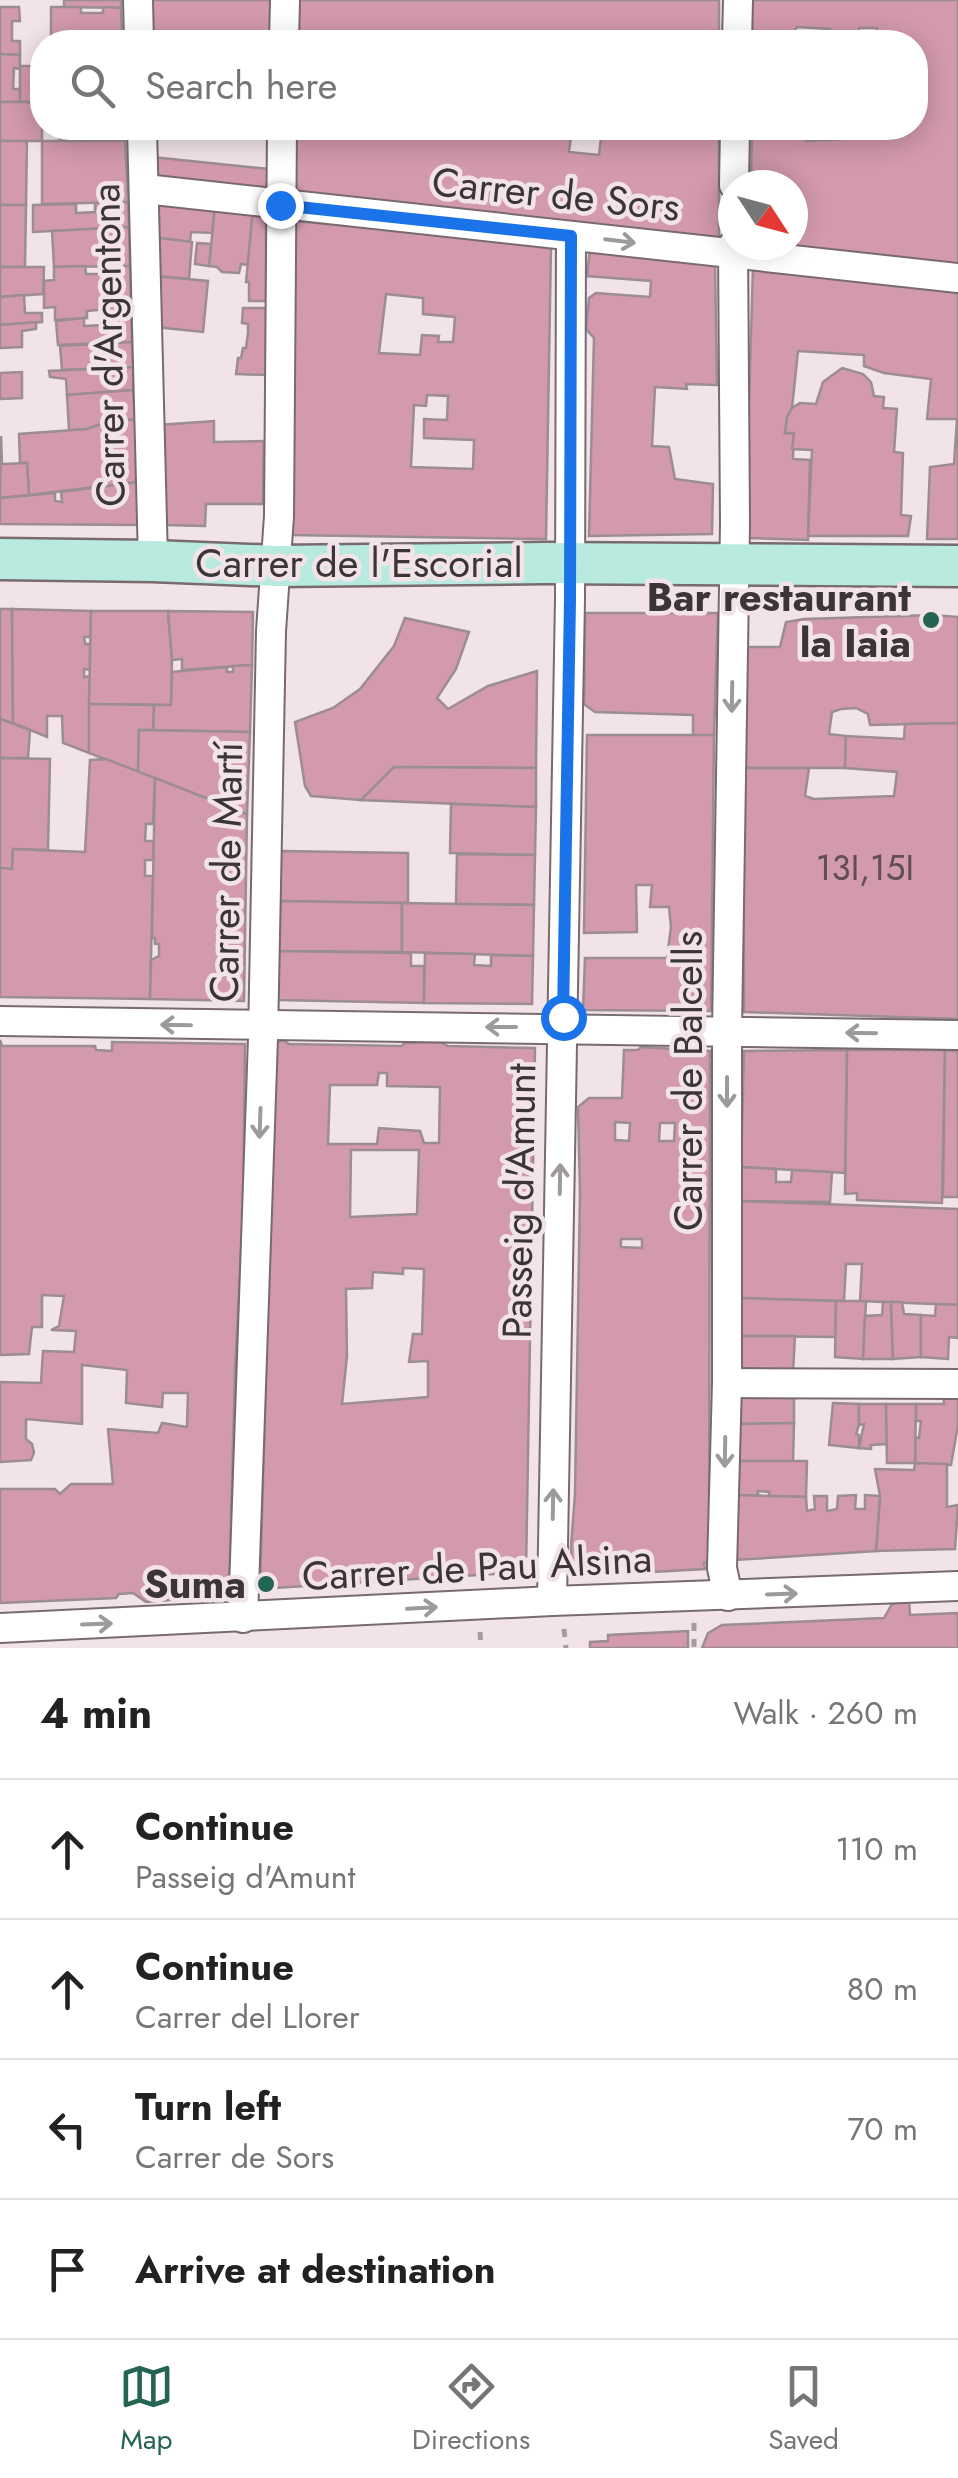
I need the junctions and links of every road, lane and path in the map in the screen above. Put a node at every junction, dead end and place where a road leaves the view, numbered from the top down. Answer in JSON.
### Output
{"nodes":[{"id":1,"x":138,"y":0,"type":"edge"},
{"id":2,"x":285,"y":0,"type":"edge"},
{"id":3,"x":738,"y":0,"type":"edge"},
{"id":4,"x":139,"y":30,"type":"edge"},
{"id":5,"x":284,"y":30,"type":"edge"},
{"id":6,"x":737,"y":30,"type":"edge"},
{"id":7,"x":142,"y":140,"type":"edge"},
{"id":8,"x":282,"y":140,"type":"edge"},
{"id":9,"x":736,"y":140,"type":"edge"},
{"id":10,"x":735,"y":170,"type":"edge"},
{"id":11,"x":144,"y":188,"type":"junction"},
{"id":12,"x":280,"y":205,"type":"junction"},
{"id":13,"x":571,"y":236,"type":"junction"},
{"id":14,"x":718,"y":249,"type":"edge"},
{"id":15,"x":808,"y":259,"type":"edge"},
{"id":16,"x":733,"y":260,"type":"edge"},
{"id":17,"x":958,"y":278,"type":"edge"},
{"id":18,"x":0,"y":560,"type":"edge"},
{"id":19,"x":153,"y":560,"type":"junction"},
{"id":20,"x":569,"y":564,"type":"junction"},
{"id":21,"x":734,"y":565,"type":"junction"},
{"id":22,"x":277,"y":566,"type":"junction"},
{"id":23,"x":958,"y":566,"type":"edge"},
{"id":24,"x":0,"y":1022,"type":"edge"},
{"id":25,"x":263,"y":1026,"type":"junction"},
{"id":26,"x":563,"y":1028,"type":"junction"},
{"id":27,"x":727,"y":1032,"type":"junction"},
{"id":28,"x":958,"y":1035,"type":"edge"},
{"id":29,"x":727,"y":1383,"type":"junction"},
{"id":30,"x":958,"y":1384,"type":"edge"},
{"id":31,"x":958,"y":1586,"type":"edge"},
{"id":32,"x":728,"y":1596,"type":"junction"},
{"id":33,"x":552,"y":1601,"type":"junction"},
{"id":34,"x":243,"y":1618,"type":"junction"},
{"id":35,"x":694,"y":1622,"type":"dead end"},
{"id":36,"x":0,"y":1628,"type":"edge"},
{"id":37,"x":564,"y":1629,"type":"dead end"},
{"id":38,"x":480,"y":1632,"type":"dead end"},
{"id":39,"x":481,"y":1648,"type":"edge"},
{"id":40,"x":566,"y":1648,"type":"edge"},
{"id":41,"x":694,"y":1648,"type":"edge"}],
"edges":[{"from":1,"to":4,"type":"street"},
{"from":2,"to":5,"type":"street"},
{"from":3,"to":6,"type":"street"},
{"from":7,"to":11,"type":"street","name":"Carrer d'Argentona"},
{"from":8,"to":12,"type":"street","name":"Carrer de Martí"},
{"from":9,"to":10,"type":"street"},
{"from":11,"to":12,"type":"street","name":"Carrer de Sors"},
{"from":11,"to":19,"type":"street","name":"Carrer d'Argentona"},
{"from":12,"to":13,"type":"street","name":"Carrer de Sors"},
{"from":12,"to":22,"type":"street","name":"Carrer de Martí"},
{"from":13,"to":14,"type":"street","name":"Carrer de Sors","one_way":true},
{"from":13,"to":20,"type":"street","name":"Passeig d'Amunt"},
{"from":15,"to":17,"type":"street","name":"Carrer de Sors"},
{"from":16,"to":21,"type":"street","name":"Carrer de Balcells"},
{"from":18,"to":19,"type":"street","name":"Carrer de l'Escorial"},
{"from":19,"to":22,"type":"street","name":"Carrer de l'Escorial"},
{"from":20,"to":21,"type":"street","name":"Carrer de l'Escorial"},
{"from":20,"to":22,"type":"street","name":"Carrer de l'Escorial"},
{"from":20,"to":26,"type":"street","name":"Passeig d'Amunt"},
{"from":21,"to":23,"type":"street","name":"Carrer de l'Escorial"},
{"from":21,"to":27,"type":"street","name":"Carrer de Balcells","one_way":true},
{"from":22,"to":25,"type":"street","name":"Carrer de Martí"},
{"from":25,"to":24,"type":"street","one_way":true},
{"from":26,"to":25,"type":"street","one_way":true},
{"from":25,"to":34,"type":"street","name":"Carrer de Martí","one_way":true},
{"from":26,"to":27,"type":"street"},
{"from":33,"to":26,"type":"street","name":"Passeig d'Amunt","one_way":true},
{"from":28,"to":27,"type":"street","one_way":true},
{"from":27,"to":29,"type":"street","name":"Carrer de Balcells","one_way":true},
{"from":29,"to":30,"type":"street"},
{"from":29,"to":32,"type":"street","name":"Carrer de Balcells","one_way":true},
{"from":32,"to":31,"type":"street","name":"Carrer de Pau Alsina","one_way":true},
{"from":32,"to":33,"type":"street","name":"Carrer de Pau Alsina"},
{"from":34,"to":33,"type":"street","name":"Carrer de Pau Alsina","one_way":true},
{"from":36,"to":34,"type":"street","name":"Carrer de Pau Alsina","one_way":true},
{"from":35,"to":41,"type":"path"},
{"from":37,"to":40,"type":"path"},
{"from":38,"to":39,"type":"path"}]}
